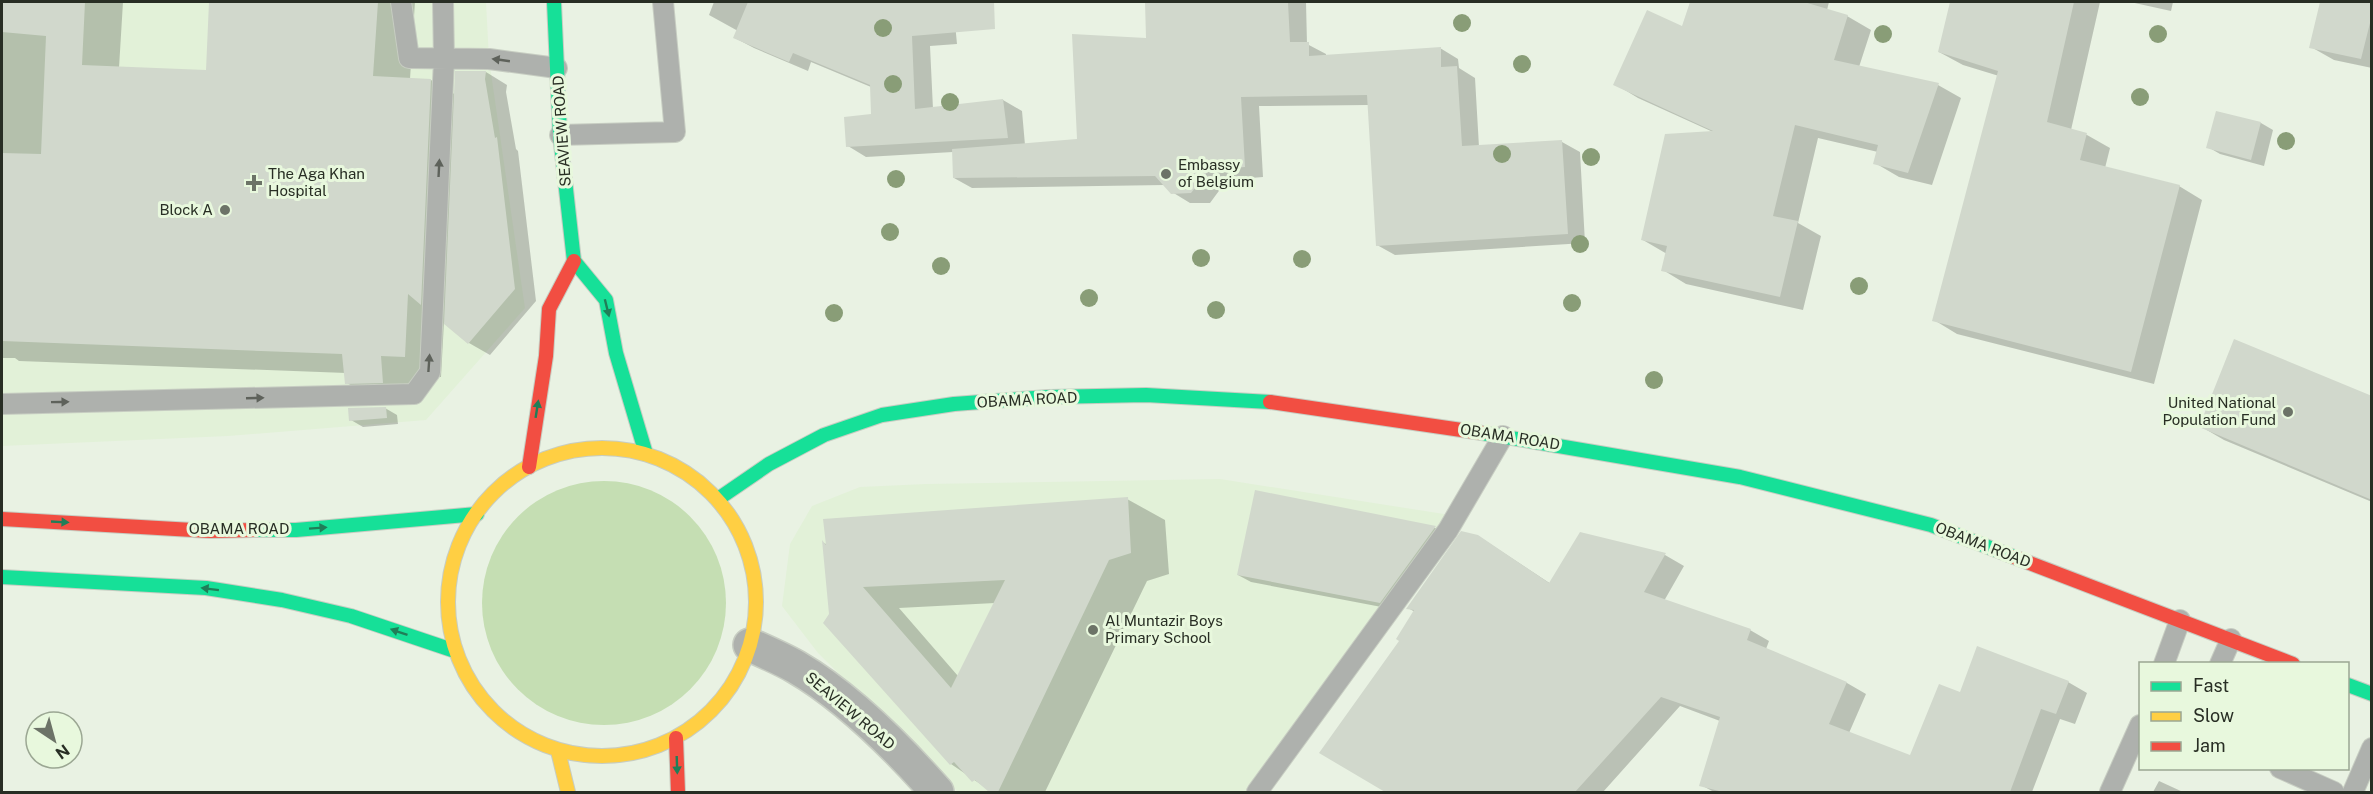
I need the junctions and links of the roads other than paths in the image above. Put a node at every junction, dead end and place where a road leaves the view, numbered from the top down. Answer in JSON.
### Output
{"nodes":[{"id":1,"x":400,"y":2,"type":"edge"},
{"id":2,"x":407,"y":2,"type":"edge"},
{"id":3,"x":443,"y":2,"type":"edge"},
{"id":4,"x":554,"y":2,"type":"edge"},
{"id":5,"x":663,"y":2,"type":"edge"},
{"id":6,"x":409,"y":58,"type":"junction"},
{"id":7,"x":444,"y":59,"type":"junction"},
{"id":8,"x":557,"y":68,"type":"junction"},
{"id":9,"x":561,"y":135,"type":"junction"},
{"id":10,"x":574,"y":261,"type":"junction"},
{"id":11,"x":2,"y":404,"type":"edge"},
{"id":12,"x":1503,"y":436,"type":"junction"},
{"id":13,"x":646,"y":454,"type":"junction"},
{"id":14,"x":529,"y":467,"type":"junction"},
{"id":15,"x":718,"y":499,"type":"junction"},
{"id":16,"x":477,"y":514,"type":"junction"},
{"id":17,"x":2,"y":519,"type":"edge"},
{"id":18,"x":2,"y":577,"type":"edge"},
{"id":19,"x":2180,"y":620,"type":"junction"},
{"id":20,"x":2231,"y":639,"type":"junction"},
{"id":21,"x":750,"y":645,"type":"junction"},
{"id":22,"x":455,"y":651,"type":"junction"},
{"id":23,"x":2164,"y":662,"type":"edge"},
{"id":24,"x":2220,"y":662,"type":"edge"},
{"id":25,"x":2290,"y":662,"type":"edge"},
{"id":26,"x":2349,"y":685,"type":"edge"},
{"id":27,"x":2372,"y":694,"type":"edge"},
{"id":28,"x":2139,"y":727,"type":"edge"},
{"id":29,"x":676,"y":738,"type":"junction"},
{"id":30,"x":2372,"y":748,"type":"edge"},
{"id":31,"x":558,"y":751,"type":"junction"},
{"id":32,"x":2284,"y":770,"type":"edge"},
{"id":33,"x":568,"y":792,"type":"edge"},
{"id":34,"x":678,"y":792,"type":"edge"},
{"id":35,"x":937,"y":792,"type":"edge"},
{"id":36,"x":1257,"y":792,"type":"edge"},
{"id":37,"x":2110,"y":792,"type":"edge"},
{"id":38,"x":2334,"y":792,"type":"edge"},
{"id":39,"x":2353,"y":792,"type":"edge"}],
"edges":[{"from":1,"to":6,"type":"lane"},
{"from":2,"to":6,"type":"lane"},
{"from":3,"to":7,"type":"lane"},
{"from":4,"to":8,"type":"street","name":"SEAVIEW ROAD"},
{"from":5,"to":9,"type":"lane"},
{"from":6,"to":7,"type":"lane"},
{"from":8,"to":7,"type":"lane","one_way":true},
{"from":11,"to":7,"type":"lane","one_way":true},
{"from":8,"to":9,"type":"street","name":"SEAVIEW ROAD"},
{"from":9,"to":10,"type":"street","name":"SEAVIEW ROAD"},
{"from":10,"to":13,"type":"street","one_way":true},
{"from":14,"to":10,"type":"street","one_way":true},
{"from":12,"to":15,"type":"street","name":"OBAMA ROAD"},
{"from":12,"to":19,"type":"street","name":"OBAMA ROAD"},
{"from":12,"to":36,"type":"lane"},
{"from":13,"to":14,"type":"street"},
{"from":13,"to":15,"type":"street"},
{"from":14,"to":16,"type":"street"},
{"from":15,"to":21,"type":"street"},
{"from":17,"to":16,"type":"street","name":"OBAMA ROAD","one_way":true},
{"from":16,"to":22,"type":"street"},
{"from":22,"to":18,"type":"street","one_way":true},
{"from":19,"to":20,"type":"street","name":"OBAMA ROAD"},
{"from":19,"to":23,"type":"lane"},
{"from":20,"to":24,"type":"lane"},
{"from":20,"to":25,"type":"street","name":"OBAMA ROAD"},
{"from":21,"to":29,"type":"street"},
{"from":21,"to":35,"type":"street","name":"SEAVIEW ROAD"},
{"from":22,"to":31,"type":"street"},
{"from":26,"to":27,"type":"street"},
{"from":28,"to":37,"type":"lane"},
{"from":29,"to":31,"type":"street"},
{"from":29,"to":34,"type":"street","one_way":true},
{"from":30,"to":39,"type":"lane"},
{"from":31,"to":33,"type":"street"},
{"from":32,"to":38,"type":"lane"}]}
